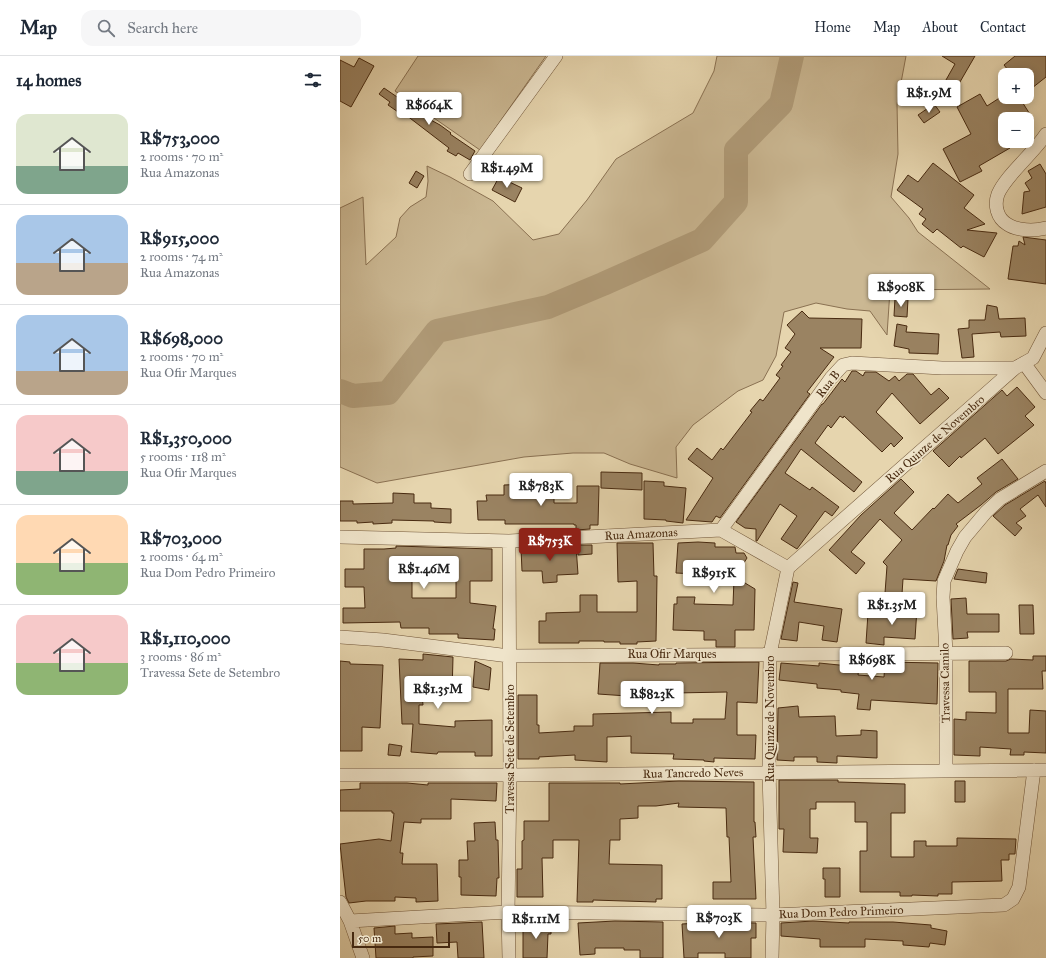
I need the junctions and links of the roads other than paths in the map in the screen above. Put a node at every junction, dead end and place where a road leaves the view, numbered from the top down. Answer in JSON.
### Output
{"nodes":[{"id":1,"x":556,"y":56,"type":"edge"},
{"id":2,"x":1046,"y":134,"type":"edge"},
{"id":3,"x":470,"y":174,"type":"dead end"},
{"id":4,"x":1046,"y":228,"type":"edge"},
{"id":5,"x":1046,"y":333,"type":"edge"},
{"id":6,"x":1030,"y":361,"type":"edge"},
{"id":7,"x":1046,"y":393,"type":"edge"},
{"id":8,"x":1046,"y":471,"type":"edge"},
{"id":9,"x":721,"y":530,"type":"junction"},
{"id":10,"x":340,"y":537,"type":"edge"},
{"id":11,"x":509,"y":541,"type":"junction"},
{"id":12,"x":788,"y":568,"type":"junction"},
{"id":13,"x":340,"y":637,"type":"edge"},
{"id":14,"x":946,"y":653,"type":"junction"},
{"id":15,"x":1006,"y":653,"type":"dead end"},
{"id":16,"x":770,"y":654,"type":"junction"},
{"id":17,"x":510,"y":656,"type":"junction"},
{"id":18,"x":1040,"y":770,"type":"edge"},
{"id":19,"x":946,"y":771,"type":"junction"},
{"id":20,"x":769,"y":772,"type":"junction"},
{"id":21,"x":340,"y":775,"type":"edge"},
{"id":22,"x":510,"y":775,"type":"junction"},
{"id":23,"x":340,"y":902,"type":"edge"},
{"id":24,"x":508,"y":912,"type":"junction"},
{"id":25,"x":773,"y":915,"type":"junction"},
{"id":26,"x":350,"y":921,"type":"junction"},
{"id":27,"x":363,"y":958,"type":"edge"},
{"id":28,"x":509,"y":958,"type":"edge"},
{"id":29,"x":772,"y":958,"type":"edge"}],
"edges":[{"from":1,"to":3,"type":"street"},
{"from":2,"to":4,"type":"street"},
{"from":5,"to":6,"type":"street"},
{"from":6,"to":7,"type":"street"},
{"from":6,"to":9,"type":"street","name":"Rua B"},
{"from":6,"to":12,"type":"street","name":"Rua Quinze de Novembro"},
{"from":8,"to":14,"type":"street","name":"Travessa Camilo"},
{"from":9,"to":11,"type":"street","name":"Rua Amazonas"},
{"from":9,"to":12,"type":"street"},
{"from":10,"to":11,"type":"street","name":"Rua Amazonas"},
{"from":11,"to":17,"type":"street","name":"Travessa Sete de Setembro"},
{"from":12,"to":16,"type":"street","name":"Rua Quinze de Novembro"},
{"from":13,"to":17,"type":"street","name":"Rua Ofir Marques"},
{"from":14,"to":15,"type":"street","name":"Rua Ofir Marques"},
{"from":14,"to":16,"type":"street","name":"Rua Ofir Marques"},
{"from":14,"to":19,"type":"street","name":"Travessa Camilo"},
{"from":16,"to":17,"type":"street","name":"Rua Ofir Marques"},
{"from":16,"to":20,"type":"street","name":"Rua Quinze de Novembro"},
{"from":17,"to":22,"type":"street","name":"Travessa Sete de Setembro"},
{"from":18,"to":19,"type":"street","name":"Rua Tancredo Neves"},
{"from":18,"to":25,"type":"street","name":"Rua Dom Pedro Primeiro"},
{"from":19,"to":20,"type":"street","name":"Rua Tancredo Neves"},
{"from":20,"to":22,"type":"street","name":"Rua Tancredo Neves"},
{"from":20,"to":25,"type":"street","name":"Rua Quinze de Novembro"},
{"from":21,"to":22,"type":"street","name":"Rua Tancredo Neves"},
{"from":22,"to":24,"type":"street","name":"Travessa Sete de Setembro"},
{"from":23,"to":26,"type":"street"},
{"from":24,"to":25,"type":"street","name":"Rua Dom Pedro Primeiro"},
{"from":24,"to":26,"type":"street","name":"Rua Dom Pedro Primeiro"},
{"from":24,"to":28,"type":"street","name":"Travessa Sete de Setembro"},
{"from":25,"to":29,"type":"street","name":"Rua Quinze de Novembro"},
{"from":26,"to":27,"type":"street"}]}
